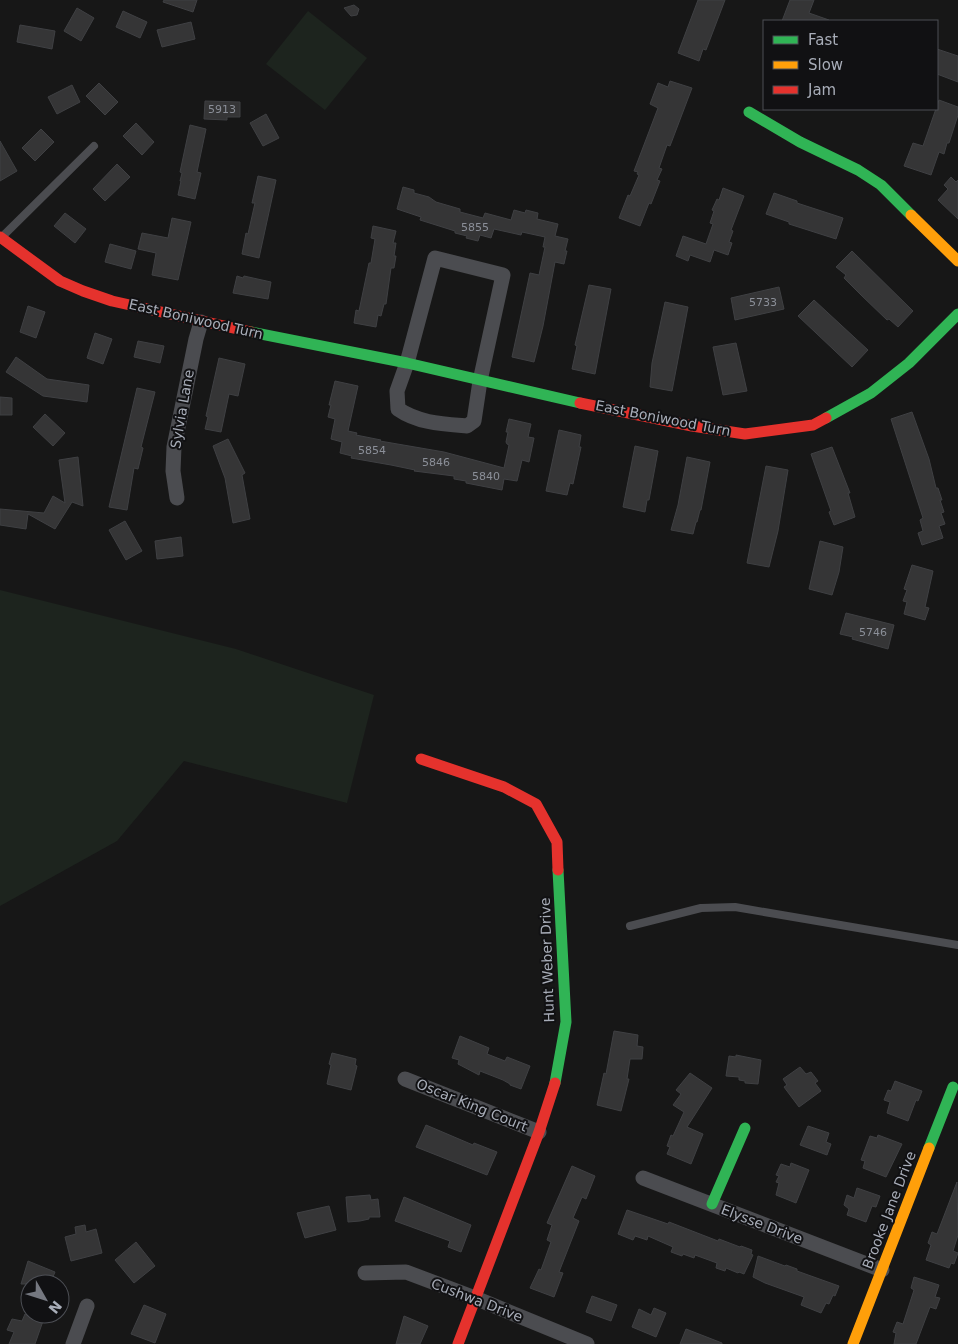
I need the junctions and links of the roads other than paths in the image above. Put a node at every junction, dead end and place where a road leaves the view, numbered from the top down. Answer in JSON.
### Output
{"nodes":[{"id":1,"x":749,"y":112,"type":"dead end"},
{"id":2,"x":94,"y":146,"type":"dead end"},
{"id":3,"x":0,"y":238,"type":"edge"},
{"id":4,"x":958,"y":260,"type":"edge"},
{"id":5,"x":958,"y":314,"type":"edge"},
{"id":6,"x":201,"y":322,"type":"junction"},
{"id":7,"x":407,"y":363,"type":"junction"},
{"id":8,"x":480,"y":381,"type":"junction"},
{"id":9,"x":177,"y":498,"type":"dead end"},
{"id":10,"x":421,"y":759,"type":"dead end"},
{"id":11,"x":630,"y":926,"type":"dead end"},
{"id":12,"x":958,"y":945,"type":"edge"},
{"id":13,"x":405,"y":1078,"type":"dead end"},
{"id":14,"x":953,"y":1087,"type":"dead end"},
{"id":15,"x":745,"y":1128,"type":"dead end"},
{"id":16,"x":539,"y":1132,"type":"junction"},
{"id":17,"x":643,"y":1178,"type":"dead end"},
{"id":18,"x":712,"y":1204,"type":"junction"},
{"id":19,"x":882,"y":1270,"type":"junction"},
{"id":20,"x":364,"y":1273,"type":"dead end"},
{"id":21,"x":475,"y":1298,"type":"junction"},
{"id":22,"x":87,"y":1306,"type":"dead end"},
{"id":23,"x":73,"y":1344,"type":"edge"},
{"id":24,"x":458,"y":1344,"type":"edge"},
{"id":25,"x":587,"y":1344,"type":"edge"},
{"id":26,"x":853,"y":1344,"type":"edge"}],
"edges":[{"from":1,"to":4,"type":"street"},
{"from":2,"to":3,"type":"lane"},
{"from":3,"to":6,"type":"street","name":"East Boniwood Turn"},
{"from":5,"to":8,"type":"street","name":"East Boniwood Turn"},
{"from":6,"to":7,"type":"street","name":"East Boniwood Turn"},
{"from":6,"to":9,"type":"street","name":"Sylvia Lane"},
{"from":7,"to":8,"type":"street","name":"East Boniwood Turn"},
{"from":7,"to":8,"type":"street"},
{"from":7,"to":8,"type":"street"},
{"from":10,"to":16,"type":"street","name":"Hunt Weber Drive"},
{"from":11,"to":12,"type":"lane"},
{"from":13,"to":16,"type":"street","name":"Oscar King Court"},
{"from":14,"to":19,"type":"street","name":"Brooke Jane Drive"},
{"from":15,"to":18,"type":"street"},
{"from":16,"to":21,"type":"street","name":"Hunt Weber Drive"},
{"from":17,"to":18,"type":"street","name":"Elysse Drive"},
{"from":18,"to":19,"type":"street","name":"Elysse Drive"},
{"from":19,"to":26,"type":"street","name":"Brooke Jane Drive"},
{"from":20,"to":21,"type":"street","name":"Cushwa Drive"},
{"from":21,"to":24,"type":"street","name":"Hunt Weber Drive"},
{"from":21,"to":25,"type":"street","name":"Cushwa Drive"},
{"from":22,"to":23,"type":"street"}]}
